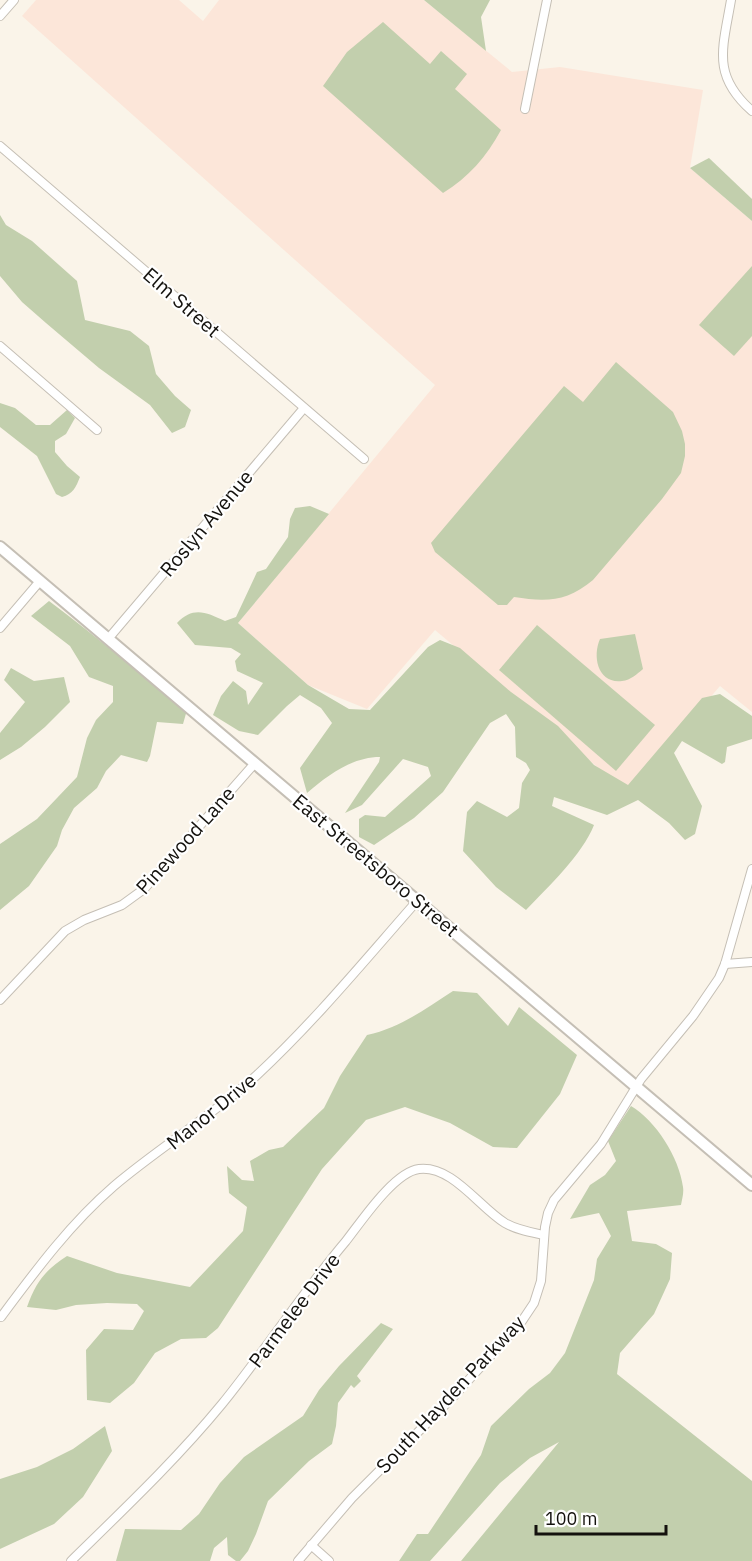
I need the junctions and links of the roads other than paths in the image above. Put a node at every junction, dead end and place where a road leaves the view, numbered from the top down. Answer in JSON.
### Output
{"nodes":[{"id":1,"x":14,"y":0,"type":"edge"},
{"id":2,"x":547,"y":0,"type":"edge"},
{"id":3,"x":731,"y":0,"type":"edge"},
{"id":4,"x":0,"y":16,"type":"edge"},
{"id":5,"x":525,"y":109,"type":"dead end"},
{"id":6,"x":752,"y":111,"type":"edge"},
{"id":7,"x":0,"y":146,"type":"edge"},
{"id":8,"x":0,"y":346,"type":"edge"},
{"id":9,"x":304,"y":408,"type":"junction"},
{"id":10,"x":97,"y":430,"type":"dead end"},
{"id":11,"x":364,"y":459,"type":"dead end"},
{"id":12,"x":0,"y":547,"type":"edge"},
{"id":13,"x":40,"y":581,"type":"junction"},
{"id":14,"x":0,"y":628,"type":"edge"},
{"id":15,"x":108,"y":639,"type":"junction"},
{"id":16,"x":255,"y":763,"type":"junction"},
{"id":17,"x":752,"y":869,"type":"edge"},
{"id":18,"x":417,"y":901,"type":"junction"},
{"id":19,"x":752,"y":962,"type":"edge"},
{"id":20,"x":725,"y":964,"type":"junction"},
{"id":21,"x":0,"y":1000,"type":"edge"},
{"id":22,"x":636,"y":1087,"type":"junction"},
{"id":23,"x":752,"y":1185,"type":"edge"},
{"id":24,"x":544,"y":1235,"type":"junction"},
{"id":25,"x":1,"y":1317,"type":"edge"},
{"id":26,"x":311,"y":1545,"type":"junction"},
{"id":27,"x":71,"y":1561,"type":"edge"},
{"id":28,"x":298,"y":1561,"type":"edge"},
{"id":29,"x":329,"y":1561,"type":"edge"}],
"edges":[{"from":1,"to":4,"type":"street"},
{"from":2,"to":5,"type":"street"},
{"from":3,"to":6,"type":"street"},
{"from":7,"to":9,"type":"street","name":"Elm Street"},
{"from":8,"to":10,"type":"street"},
{"from":9,"to":11,"type":"street","name":"Elm Street"},
{"from":9,"to":15,"type":"street","name":"Roslyn Avenue"},
{"from":12,"to":13,"type":"main road","name":"East Streetsboro Street"},
{"from":13,"to":14,"type":"street"},
{"from":13,"to":15,"type":"main road","name":"East Streetsboro Street"},
{"from":15,"to":16,"type":"main road","name":"East Streetsboro Street"},
{"from":16,"to":18,"type":"main road","name":"East Streetsboro Street"},
{"from":16,"to":21,"type":"street","name":"Pinewood Lane"},
{"from":17,"to":20,"type":"street","name":"South Hayden Parkway"},
{"from":18,"to":22,"type":"main road","name":"East Streetsboro Street"},
{"from":18,"to":25,"type":"street","name":"Manor Drive"},
{"from":19,"to":20,"type":"street"},
{"from":20,"to":22,"type":"street","name":"South Hayden Parkway"},
{"from":22,"to":23,"type":"main road","name":"East Streetsboro Street"},
{"from":22,"to":24,"type":"street","name":"South Hayden Parkway"},
{"from":24,"to":26,"type":"street","name":"South Hayden Parkway"},
{"from":24,"to":27,"type":"street","name":"Parmelee Drive"},
{"from":26,"to":28,"type":"street","name":"South Hayden Parkway"},
{"from":26,"to":29,"type":"street"}]}
